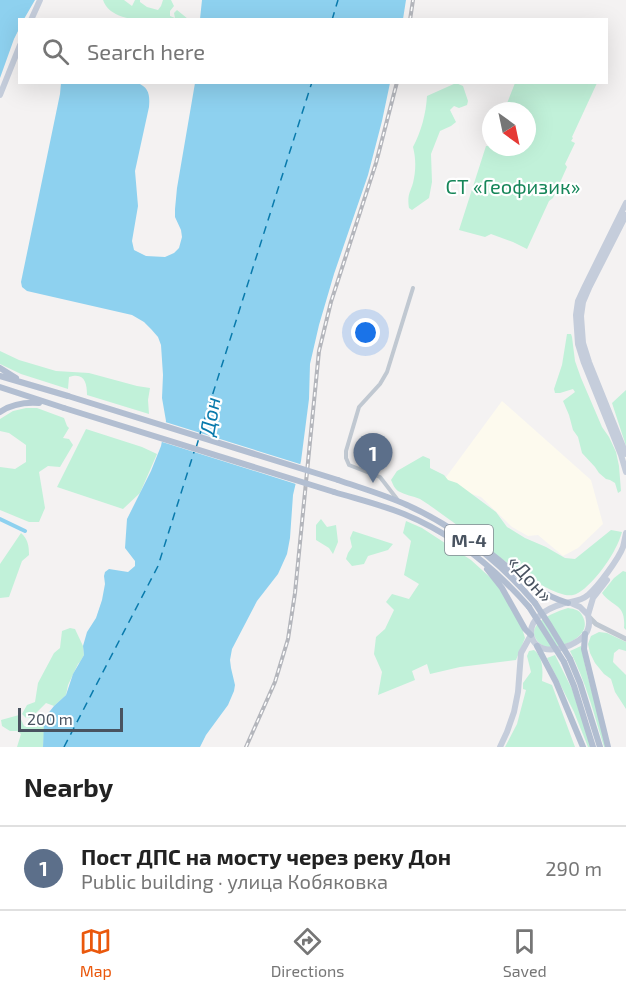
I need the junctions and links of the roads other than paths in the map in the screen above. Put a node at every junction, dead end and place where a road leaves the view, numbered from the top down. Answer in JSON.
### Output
{"nodes":[{"id":1,"x":40,"y":0,"type":"edge"},
{"id":2,"x":32,"y":18,"type":"edge"},
{"id":3,"x":18,"y":49,"type":"edge"},
{"id":4,"x":1,"y":87,"type":"edge"},
{"id":5,"x":0,"y":95,"type":"edge"},
{"id":6,"x":626,"y":203,"type":"edge"},
{"id":7,"x":626,"y":215,"type":"edge"},
{"id":8,"x":413,"y":288,"type":"dead end"},
{"id":9,"x":582,"y":299,"type":"junction"},
{"id":10,"x":0,"y":368,"type":"edge"},
{"id":11,"x":0,"y":376,"type":"edge"},
{"id":12,"x":24,"y":382,"type":"junction"},
{"id":13,"x":0,"y":387,"type":"edge"},
{"id":14,"x":49,"y":403,"type":"junction"},
{"id":15,"x":0,"y":412,"type":"edge"},
{"id":16,"x":626,"y":454,"type":"edge"},
{"id":17,"x":626,"y":472,"type":"edge"},
{"id":18,"x":399,"y":502,"type":"junction"},
{"id":19,"x":626,"y":533,"type":"edge"},
{"id":20,"x":472,"y":542,"type":"junction"},
{"id":21,"x":459,"y":544,"type":"junction"},
{"id":22,"x":626,"y":549,"type":"edge"},
{"id":23,"x":570,"y":603,"type":"junction"},
{"id":24,"x":532,"y":605,"type":"junction"},
{"id":25,"x":589,"y":616,"type":"junction"},
{"id":26,"x":606,"y":629,"type":"junction"},
{"id":27,"x":587,"y":632,"type":"junction"},
{"id":28,"x":531,"y":635,"type":"junction"},
{"id":29,"x":626,"y":639,"type":"edge"},
{"id":30,"x":537,"y":646,"type":"junction"},
{"id":31,"x":520,"y":660,"type":"junction"},
{"id":32,"x":567,"y":661,"type":"junction"},
{"id":33,"x":500,"y":747,"type":"edge"},
{"id":34,"x":583,"y":747,"type":"edge"},
{"id":35,"x":593,"y":747,"type":"edge"},
{"id":36,"x":600,"y":747,"type":"edge"},
{"id":37,"x":608,"y":747,"type":"edge"}],
"edges":[{"from":1,"to":2,"type":"main road"},
{"from":3,"to":4,"type":"main road"},
{"from":4,"to":5,"type":"main road"},
{"from":6,"to":9,"type":"main road"},
{"from":7,"to":9,"type":"main road"},
{"from":8,"to":18,"type":"street"},
{"from":9,"to":16,"type":"main road"},
{"from":9,"to":17,"type":"main road"},
{"from":10,"to":12,"type":"main road"},
{"from":11,"to":12,"type":"main road","number":"М-4"},
{"from":12,"to":18,"type":"main road","name":"«Дон»","number":"М-4","bridge":true},
{"from":13,"to":14,"type":"main road","number":"М-4"},
{"from":14,"to":15,"type":"main road"},
{"from":14,"to":21,"type":"main road","name":"«Дон»","number":"М-4","bridge":true},
{"from":18,"to":20,"type":"main road","name":"«Дон»","number":"М-4"},
{"from":19,"to":23,"type":"main road"},
{"from":20,"to":23,"type":"main road"},
{"from":20,"to":24,"type":"main road","name":"«Дон»","number":"М-4"},
{"from":21,"to":24,"type":"main road","name":"«Дон»","number":"М-4"},
{"from":21,"to":28,"type":"main road"},
{"from":22,"to":25,"type":"main road"},
{"from":23,"to":25,"type":"main road"},
{"from":23,"to":28,"type":"main road"},
{"from":24,"to":32,"type":"main road","name":"«Дон»","number":"М-4","bridge":true},
{"from":25,"to":26,"type":"street"},
{"from":25,"to":27,"type":"main road"},
{"from":26,"to":27,"type":"street"},
{"from":26,"to":29,"type":"street"},
{"from":27,"to":30,"type":"main road"},
{"from":27,"to":37,"type":"main road"},
{"from":28,"to":30,"type":"main road"},
{"from":28,"to":31,"type":"main road"},
{"from":30,"to":31,"type":"main road"},
{"from":30,"to":34,"type":"main road"},
{"from":31,"to":33,"type":"main road"},
{"from":32,"to":35,"type":"main road","number":"М-4"},
{"from":32,"to":36,"type":"main road","name":"«Дон»","number":"М-4"}]}
